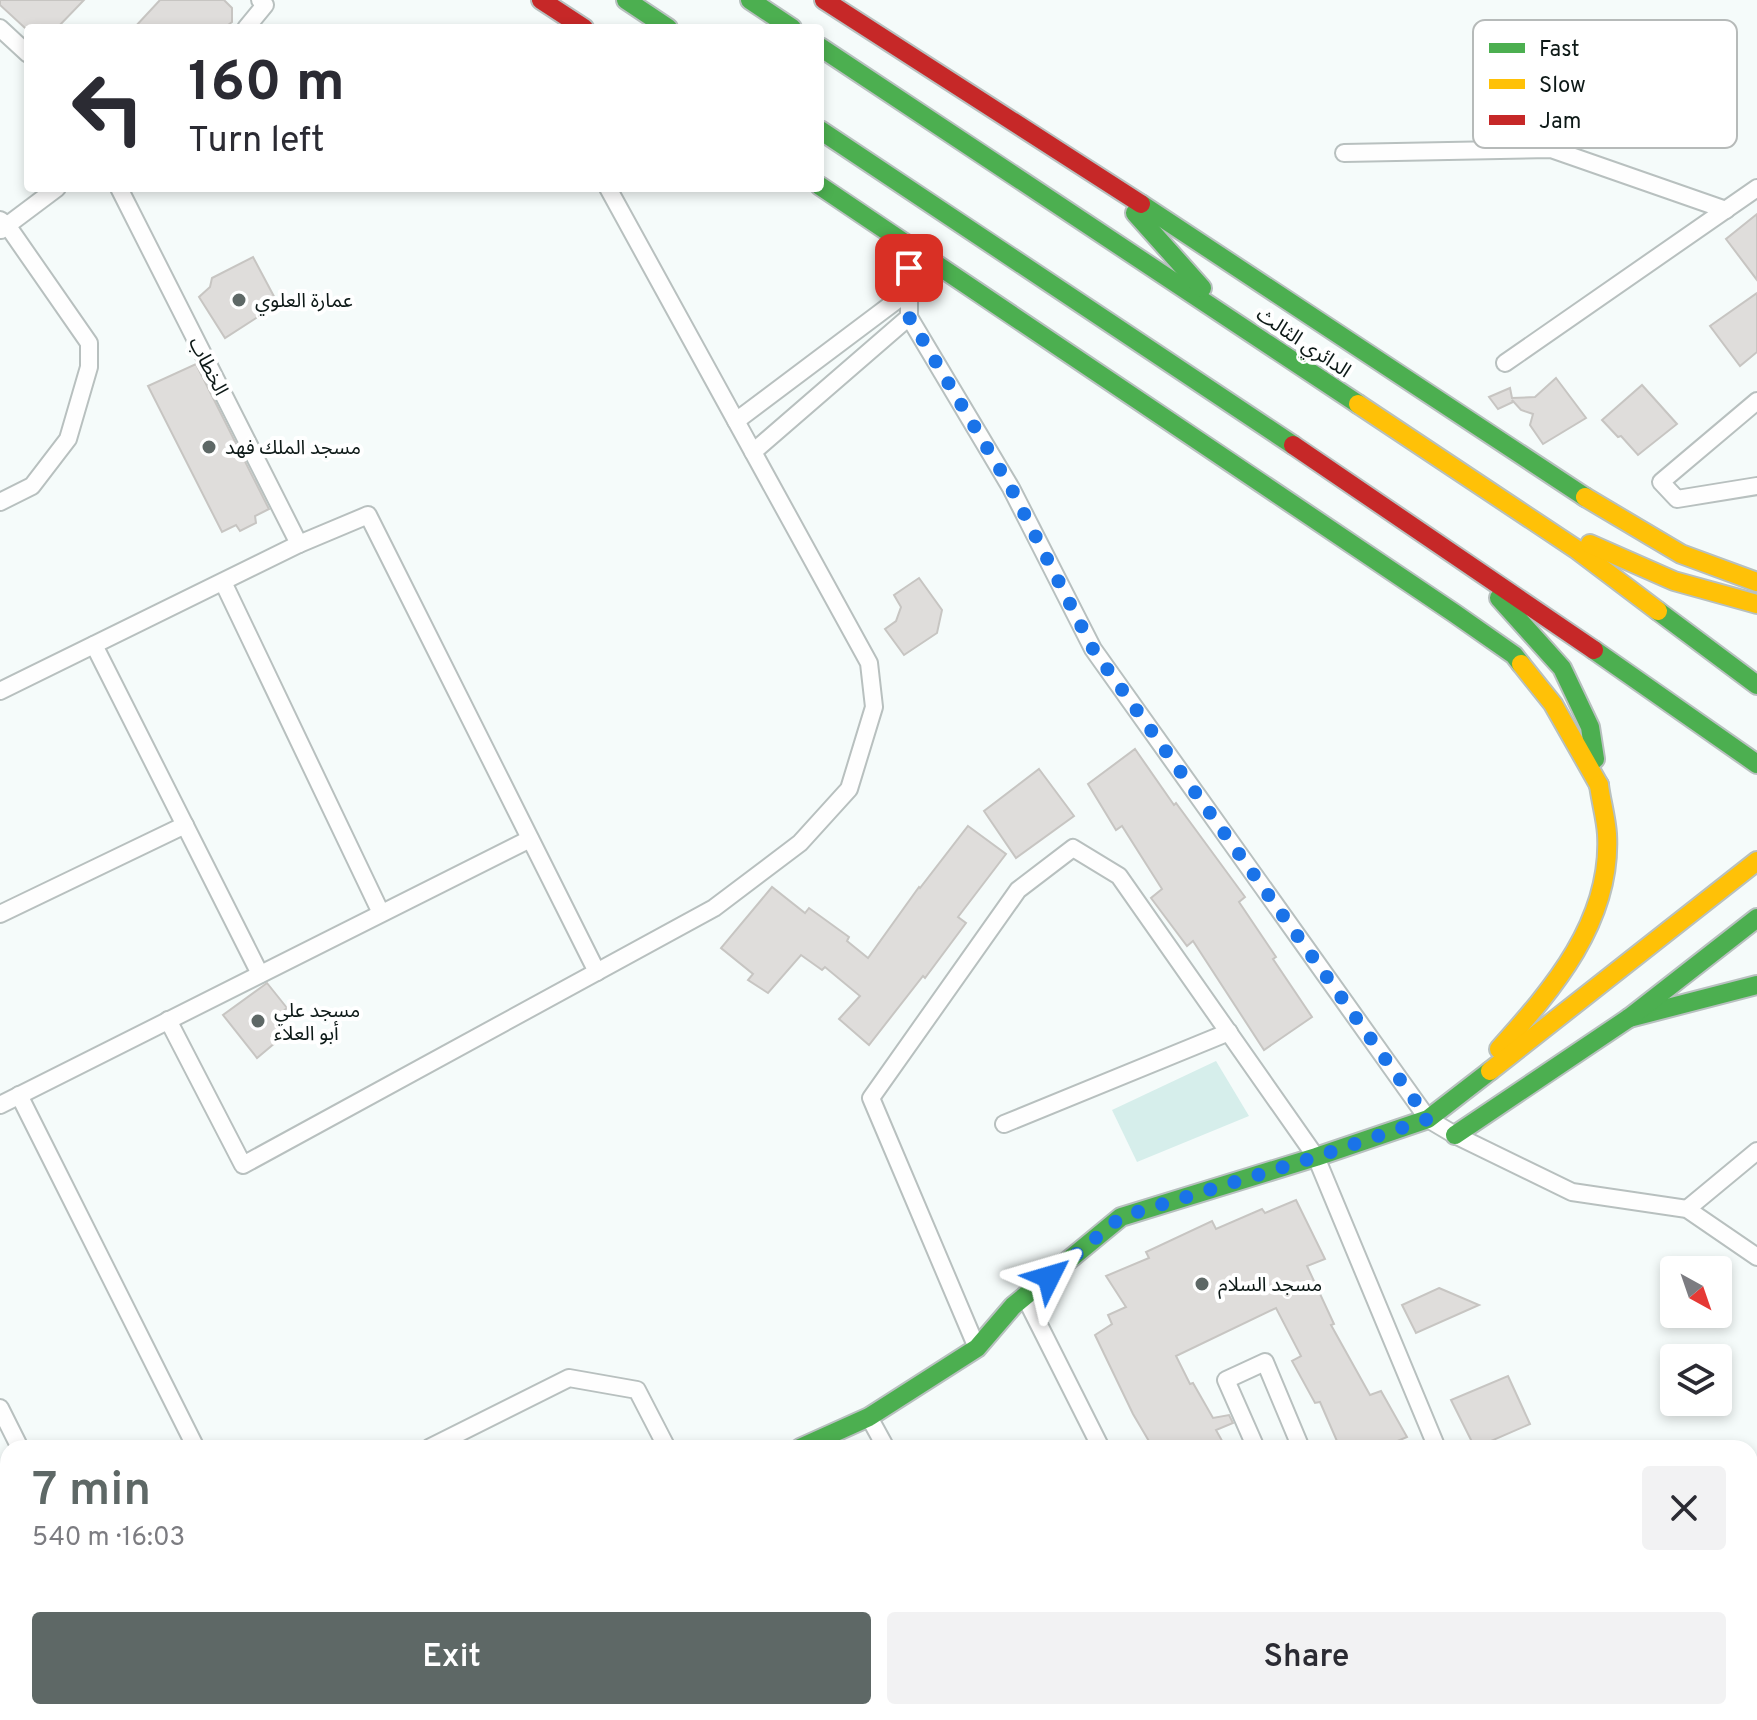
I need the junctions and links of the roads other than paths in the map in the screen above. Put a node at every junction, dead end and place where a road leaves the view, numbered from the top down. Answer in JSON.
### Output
{"nodes":[{"id":1,"x":260,"y":0,"type":"edge"},
{"id":2,"x":541,"y":0,"type":"edge"},
{"id":3,"x":626,"y":0,"type":"edge"},
{"id":4,"x":750,"y":0,"type":"edge"},
{"id":5,"x":824,"y":0,"type":"edge"},
{"id":6,"x":249,"y":24,"type":"edge"},
{"id":7,"x":578,"y":24,"type":"edge"},
{"id":8,"x":662,"y":24,"type":"edge"},
{"id":9,"x":786,"y":24,"type":"edge"},
{"id":10,"x":0,"y":28,"type":"edge"},
{"id":11,"x":24,"y":50,"type":"edge"},
{"id":12,"x":824,"y":50,"type":"edge"},
{"id":13,"x":824,"y":133,"type":"edge"},
{"id":14,"x":1344,"y":153,"type":"dead end"},
{"id":15,"x":1109,"y":183,"type":"junction"},
{"id":16,"x":1757,"y":188,"type":"edge"},
{"id":17,"x":824,"y":189,"type":"edge"},
{"id":18,"x":51,"y":192,"type":"edge"},
{"id":19,"x":121,"y":192,"type":"edge"},
{"id":20,"x":610,"y":192,"type":"edge"},
{"id":21,"x":1726,"y":210,"type":"junction"},
{"id":22,"x":2,"y":226,"type":"edge"},
{"id":23,"x":909,"y":246,"type":"junction"},
{"id":24,"x":909,"y":291,"type":"junction"},
{"id":25,"x":909,"y":317,"type":"junction"},
{"id":26,"x":1229,"y":319,"type":"junction"},
{"id":27,"x":1505,"y":363,"type":"dead end"},
{"id":28,"x":1757,"y":401,"type":"edge"},
{"id":29,"x":736,"y":421,"type":"junction"},
{"id":30,"x":753,"y":452,"type":"junction"},
{"id":31,"x":1757,"y":486,"type":"edge"},
{"id":32,"x":1,"y":500,"type":"edge"},
{"id":33,"x":1526,"y":516,"type":"junction"},
{"id":34,"x":299,"y":544,"type":"junction"},
{"id":35,"x":1466,"y":561,"type":"junction"},
{"id":36,"x":223,"y":582,"type":"junction"},
{"id":37,"x":1757,"y":582,"type":"edge"},
{"id":38,"x":1757,"y":604,"type":"edge"},
{"id":39,"x":94,"y":645,"type":"junction"},
{"id":40,"x":1757,"y":685,"type":"edge"},
{"id":41,"x":0,"y":691,"type":"edge"},
{"id":42,"x":1757,"y":764,"type":"edge"},
{"id":43,"x":1599,"y":785,"type":"junction"},
{"id":44,"x":185,"y":825,"type":"junction"},
{"id":45,"x":530,"y":839,"type":"junction"},
{"id":46,"x":1757,"y":861,"type":"edge"},
{"id":47,"x":381,"y":913,"type":"junction"},
{"id":48,"x":0,"y":914,"type":"edge"},
{"id":49,"x":1757,"y":918,"type":"edge"},
{"id":50,"x":597,"y":972,"type":"junction"},
{"id":51,"x":260,"y":974,"type":"junction"},
{"id":52,"x":1757,"y":985,"type":"edge"},
{"id":53,"x":1629,"y":1018,"type":"junction"},
{"id":54,"x":168,"y":1020,"type":"junction"},
{"id":55,"x":1229,"y":1032,"type":"junction"},
{"id":56,"x":19,"y":1095,"type":"junction"},
{"id":57,"x":1449,"y":1102,"type":"junction"},
{"id":58,"x":0,"y":1105,"type":"edge"},
{"id":59,"x":1428,"y":1119,"type":"junction"},
{"id":60,"x":1004,"y":1124,"type":"dead end"},
{"id":61,"x":1455,"y":1135,"type":"junction"},
{"id":62,"x":1757,"y":1151,"type":"edge"},
{"id":63,"x":1316,"y":1157,"type":"junction"},
{"id":64,"x":1687,"y":1209,"type":"junction"},
{"id":65,"x":1757,"y":1257,"type":"edge"},
{"id":66,"x":1025,"y":1297,"type":"junction"},
{"id":67,"x":977,"y":1348,"type":"junction"},
{"id":68,"x":0,"y":1408,"type":"edge"},
{"id":69,"x":869,"y":1417,"type":"junction"},
{"id":70,"x":16,"y":1440,"type":"edge"},
{"id":71,"x":192,"y":1440,"type":"edge"},
{"id":72,"x":445,"y":1440,"type":"edge"},
{"id":73,"x":663,"y":1440,"type":"edge"},
{"id":74,"x":818,"y":1440,"type":"edge"},
{"id":75,"x":882,"y":1440,"type":"edge"},
{"id":76,"x":1097,"y":1440,"type":"edge"},
{"id":77,"x":1252,"y":1440,"type":"edge"},
{"id":78,"x":1298,"y":1440,"type":"edge"},
{"id":79,"x":1434,"y":1440,"type":"edge"}],
"edges":[{"from":1,"to":6,"type":"street"},
{"from":2,"to":7,"type":"main road"},
{"from":3,"to":8,"type":"main road"},
{"from":4,"to":9,"type":"main road"},
{"from":5,"to":15,"type":"main road"},
{"from":10,"to":11,"type":"street"},
{"from":12,"to":26,"type":"main road","name":"الدائري الثالث"},
{"from":13,"to":35,"type":"main road"},
{"from":14,"to":21,"type":"street"},
{"from":15,"to":26,"type":"main road"},
{"from":15,"to":37,"type":"main road"},
{"from":16,"to":21,"type":"street"},
{"from":17,"to":23,"type":"main road"},
{"from":18,"to":22,"type":"street"},
{"from":19,"to":34,"type":"street","name":"الخطاب"},
{"from":20,"to":29,"type":"street"},
{"from":21,"to":27,"type":"street"},
{"from":22,"to":32,"type":"street"},
{"from":23,"to":24,"type":"street"},
{"from":23,"to":43,"type":"main road"},
{"from":24,"to":25,"type":"street"},
{"from":24,"to":29,"type":"street"},
{"from":25,"to":30,"type":"street"},
{"from":25,"to":59,"type":"street"},
{"from":26,"to":33,"type":"main road","name":"الدائري الثالث"},
{"from":28,"to":31,"type":"street"},
{"from":29,"to":30,"type":"street"},
{"from":30,"to":50,"type":"street"},
{"from":33,"to":38,"type":"main road"},
{"from":33,"to":40,"type":"main road","name":"الدائري الثالث"},
{"from":34,"to":36,"type":"street"},
{"from":34,"to":45,"type":"street"},
{"from":35,"to":42,"type":"main road"},
{"from":35,"to":43,"type":"main road"},
{"from":36,"to":39,"type":"street"},
{"from":36,"to":47,"type":"street"},
{"from":39,"to":41,"type":"street"},
{"from":39,"to":44,"type":"street"},
{"from":43,"to":57,"type":"main road"},
{"from":44,"to":48,"type":"street"},
{"from":44,"to":51,"type":"street"},
{"from":45,"to":47,"type":"street"},
{"from":45,"to":50,"type":"street"},
{"from":46,"to":57,"type":"main road"},
{"from":47,"to":51,"type":"street"},
{"from":49,"to":53,"type":"main road"},
{"from":50,"to":54,"type":"street"},
{"from":51,"to":54,"type":"street"},
{"from":52,"to":53,"type":"main road"},
{"from":53,"to":61,"type":"main road"},
{"from":54,"to":56,"type":"street"},
{"from":55,"to":60,"type":"street"},
{"from":55,"to":63,"type":"street"},
{"from":55,"to":67,"type":"street"},
{"from":56,"to":58,"type":"street"},
{"from":56,"to":71,"type":"street"},
{"from":57,"to":59,"type":"main road"},
{"from":59,"to":61,"type":"street"},
{"from":59,"to":63,"type":"main road"},
{"from":61,"to":64,"type":"street"},
{"from":62,"to":64,"type":"street"},
{"from":63,"to":66,"type":"main road"},
{"from":63,"to":79,"type":"street"},
{"from":64,"to":65,"type":"street"},
{"from":66,"to":67,"type":"main road"},
{"from":66,"to":76,"type":"street"},
{"from":67,"to":69,"type":"main road"},
{"from":68,"to":70,"type":"street"},
{"from":69,"to":74,"type":"main road"},
{"from":69,"to":75,"type":"street"},
{"from":72,"to":73,"type":"street"},
{"from":77,"to":78,"type":"street"}]}
